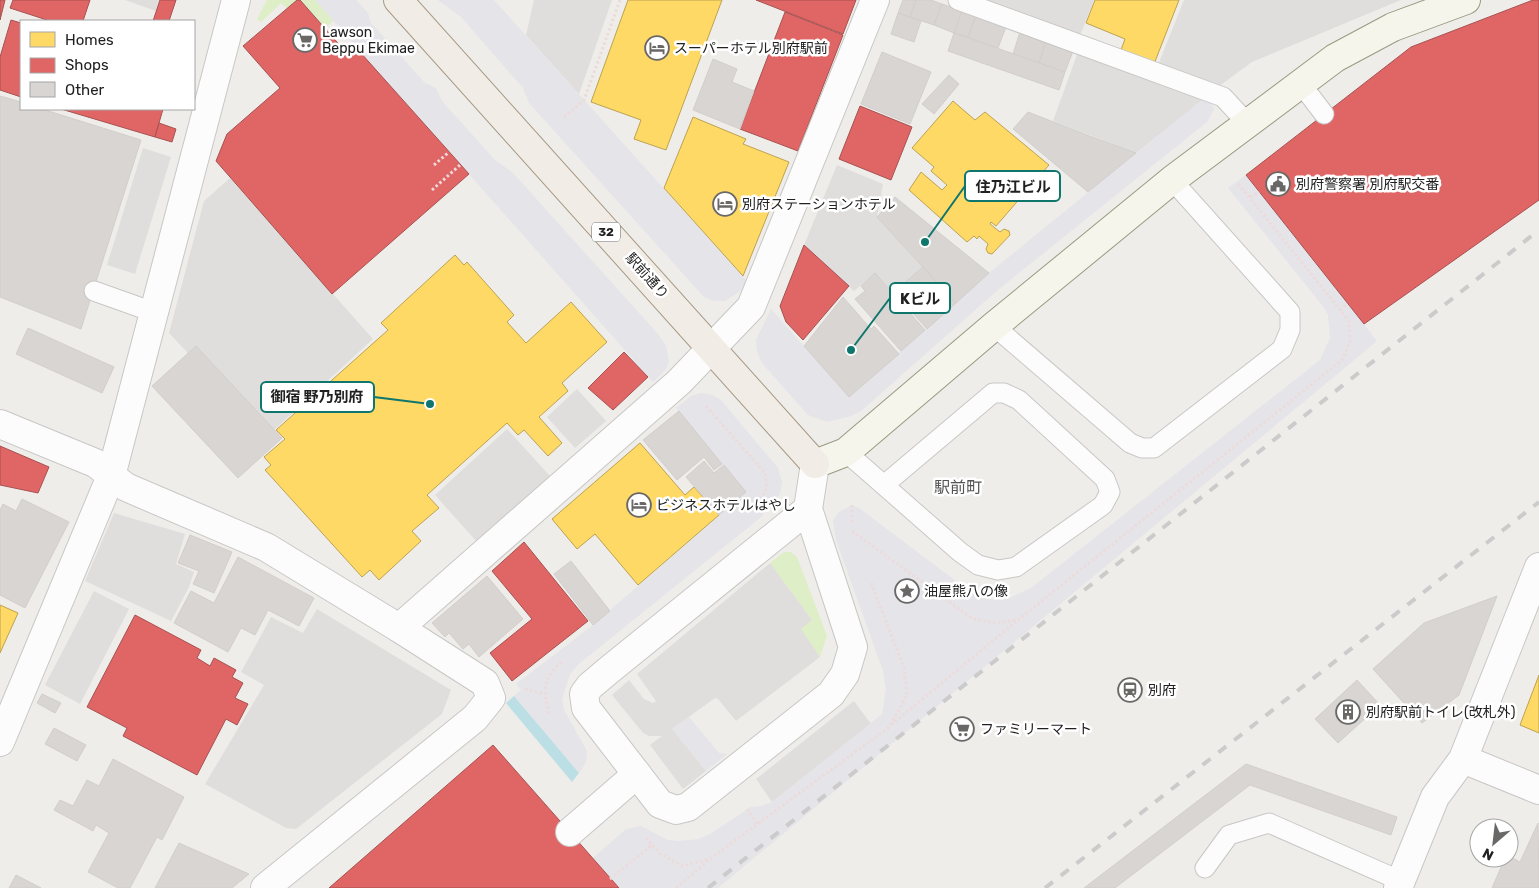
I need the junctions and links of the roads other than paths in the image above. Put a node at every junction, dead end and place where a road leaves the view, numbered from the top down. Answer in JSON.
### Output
{"nodes":[{"id":1,"x":236,"y":0,"type":"edge"},
{"id":2,"x":398,"y":0,"type":"edge"},
{"id":3,"x":875,"y":0,"type":"edge"},
{"id":4,"x":958,"y":0,"type":"edge"},
{"id":5,"x":1466,"y":0,"type":"edge"},
{"id":6,"x":1301,"y":84,"type":"junction"},
{"id":7,"x":1324,"y":114,"type":"dead end"},
{"id":8,"x":1248,"y":124,"type":"junction"},
{"id":9,"x":1172,"y":180,"type":"junction"},
{"id":10,"x":94,"y":292,"type":"dead end"},
{"id":11,"x":153,"y":312,"type":"junction"},
{"id":12,"x":994,"y":326,"type":"junction"},
{"id":13,"x":712,"y":348,"type":"junction"},
{"id":14,"x":0,"y":424,"type":"edge"},
{"id":15,"x":846,"y":452,"type":"junction"},
{"id":16,"x":814,"y":464,"type":"junction"},
{"id":17,"x":111,"y":476,"type":"junction"},
{"id":18,"x":884,"y":485,"type":"junction"},
{"id":19,"x":808,"y":509,"type":"junction"},
{"id":20,"x":1539,"y":566,"type":"edge"},
{"id":21,"x":399,"y":628,"type":"junction"},
{"id":22,"x":0,"y":742,"type":"edge"},
{"id":23,"x":1463,"y":759,"type":"junction"},
{"id":24,"x":637,"y":774,"type":"junction"},
{"id":25,"x":1539,"y":790,"type":"edge"},
{"id":26,"x":570,"y":832,"type":"dead end"},
{"id":27,"x":1205,"y":868,"type":"dead end"},
{"id":28,"x":1400,"y":885,"type":"edge"},
{"id":29,"x":265,"y":888,"type":"edge"}],
"edges":[{"from":1,"to":11,"type":"street"},
{"from":2,"to":13,"type":"main road","name":"駅前通り","number":"32"},
{"from":3,"to":13,"type":"street"},
{"from":4,"to":8,"type":"lane"},
{"from":5,"to":6,"type":"street"},
{"from":6,"to":7,"type":"lane"},
{"from":6,"to":8,"type":"street"},
{"from":8,"to":9,"type":"street"},
{"from":9,"to":12,"type":"street"},
{"from":9,"to":12,"type":"lane"},
{"from":10,"to":11,"type":"lane"},
{"from":11,"to":17,"type":"street"},
{"from":12,"to":15,"type":"street"},
{"from":13,"to":16,"type":"main road","name":"駅前通り","number":"32"},
{"from":13,"to":21,"type":"street"},
{"from":14,"to":17,"type":"street"},
{"from":15,"to":16,"type":"street"},
{"from":15,"to":18,"type":"lane"},
{"from":16,"to":19,"type":"street"},
{"from":17,"to":21,"type":"street"},
{"from":17,"to":22,"type":"street"},
{"from":18,"to":18,"type":"lane"},
{"from":19,"to":24,"type":"street"},
{"from":19,"to":24,"type":"street"},
{"from":20,"to":23,"type":"street"},
{"from":21,"to":29,"type":"street"},
{"from":23,"to":25,"type":"street"},
{"from":23,"to":28,"type":"street"},
{"from":24,"to":26,"type":"street"},
{"from":27,"to":28,"type":"lane"}]}
